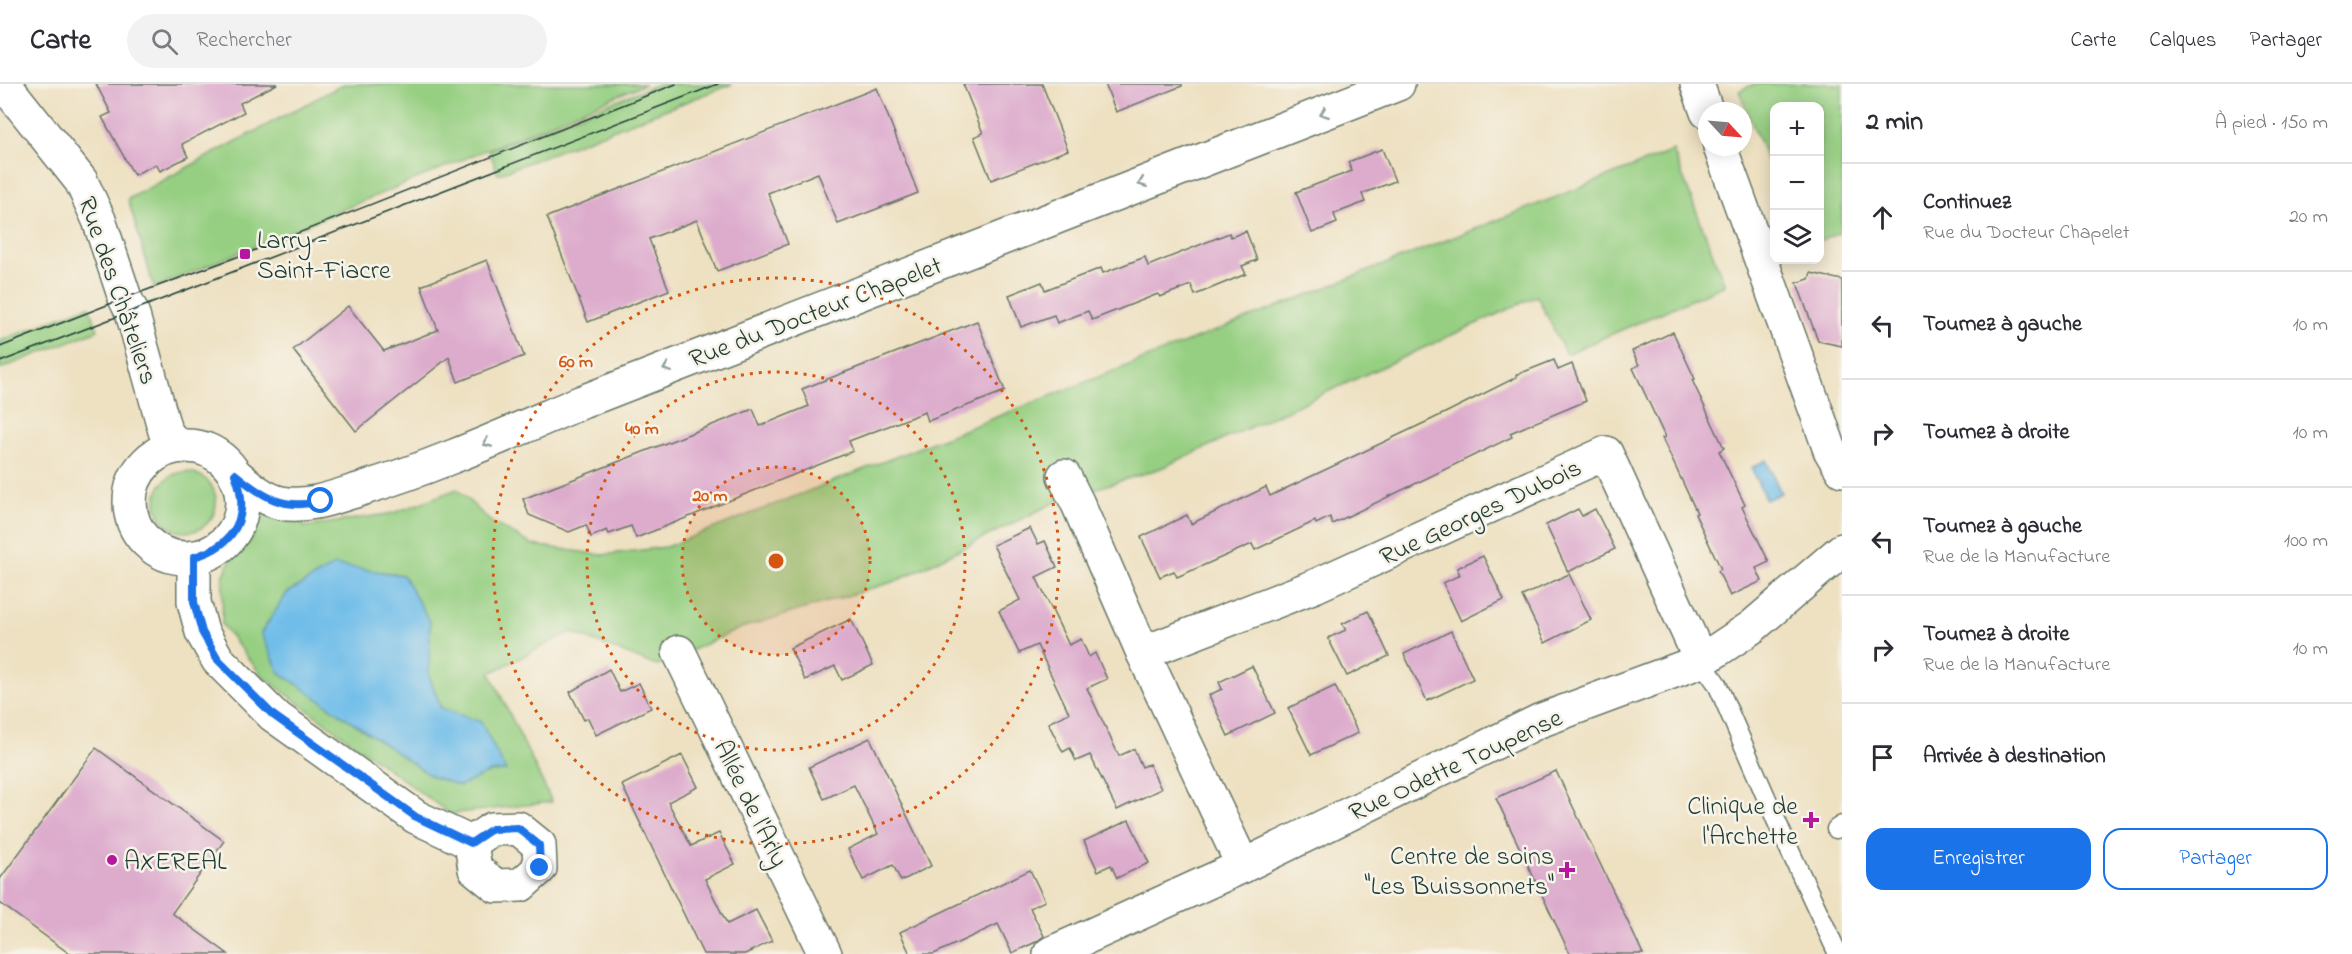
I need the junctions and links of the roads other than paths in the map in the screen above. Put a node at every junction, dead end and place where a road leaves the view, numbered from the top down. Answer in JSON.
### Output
{"nodes":[{"id":1,"x":4,"y":84,"type":"edge"},
{"id":2,"x":1398,"y":84,"type":"edge"},
{"id":3,"x":1696,"y":84,"type":"edge"},
{"id":4,"x":1703,"y":102,"type":"edge"},
{"id":5,"x":1723,"y":156,"type":"edge"},
{"id":6,"x":177,"y":446,"type":"junction"},
{"id":7,"x":1842,"y":470,"type":"edge"},
{"id":8,"x":235,"y":474,"type":"junction"},
{"id":9,"x":1064,"y":476,"type":"dead end"},
{"id":10,"x":1842,"y":550,"type":"edge"},
{"id":11,"x":194,"y":557,"type":"junction"},
{"id":12,"x":679,"y":652,"type":"dead end"},
{"id":13,"x":1143,"y":653,"type":"junction"},
{"id":14,"x":1701,"y":661,"type":"junction"},
{"id":15,"x":471,"y":843,"type":"dead end"},
{"id":16,"x":1243,"y":866,"type":"junction"},
{"id":17,"x":825,"y":954,"type":"edge"},
{"id":18,"x":1050,"y":954,"type":"edge"},
{"id":19,"x":1838,"y":954,"type":"edge"}],
"edges":[{"from":1,"to":6,"type":"street","name":"Rue des Châteliers"},
{"from":2,"to":8,"type":"street","name":"Rue du Docteur Chapelet","one_way":true},
{"from":3,"to":4,"type":"street"},
{"from":5,"to":7,"type":"street"},
{"from":6,"to":8,"type":"street"},
{"from":6,"to":11,"type":"street"},
{"from":8,"to":11,"type":"street"},
{"from":9,"to":13,"type":"street"},
{"from":10,"to":14,"type":"street","name":"Rue Odette Toupense"},
{"from":11,"to":15,"type":"street"},
{"from":12,"to":17,"type":"street","name":"Allée de l'Arly"},
{"from":13,"to":14,"type":"street","name":"Rue Georges Dubois"},
{"from":13,"to":16,"type":"street"},
{"from":14,"to":16,"type":"street","name":"Rue Odette Toupense"},
{"from":14,"to":19,"type":"lane"},
{"from":16,"to":18,"type":"street","name":"Rue Odette Toupense"}]}
